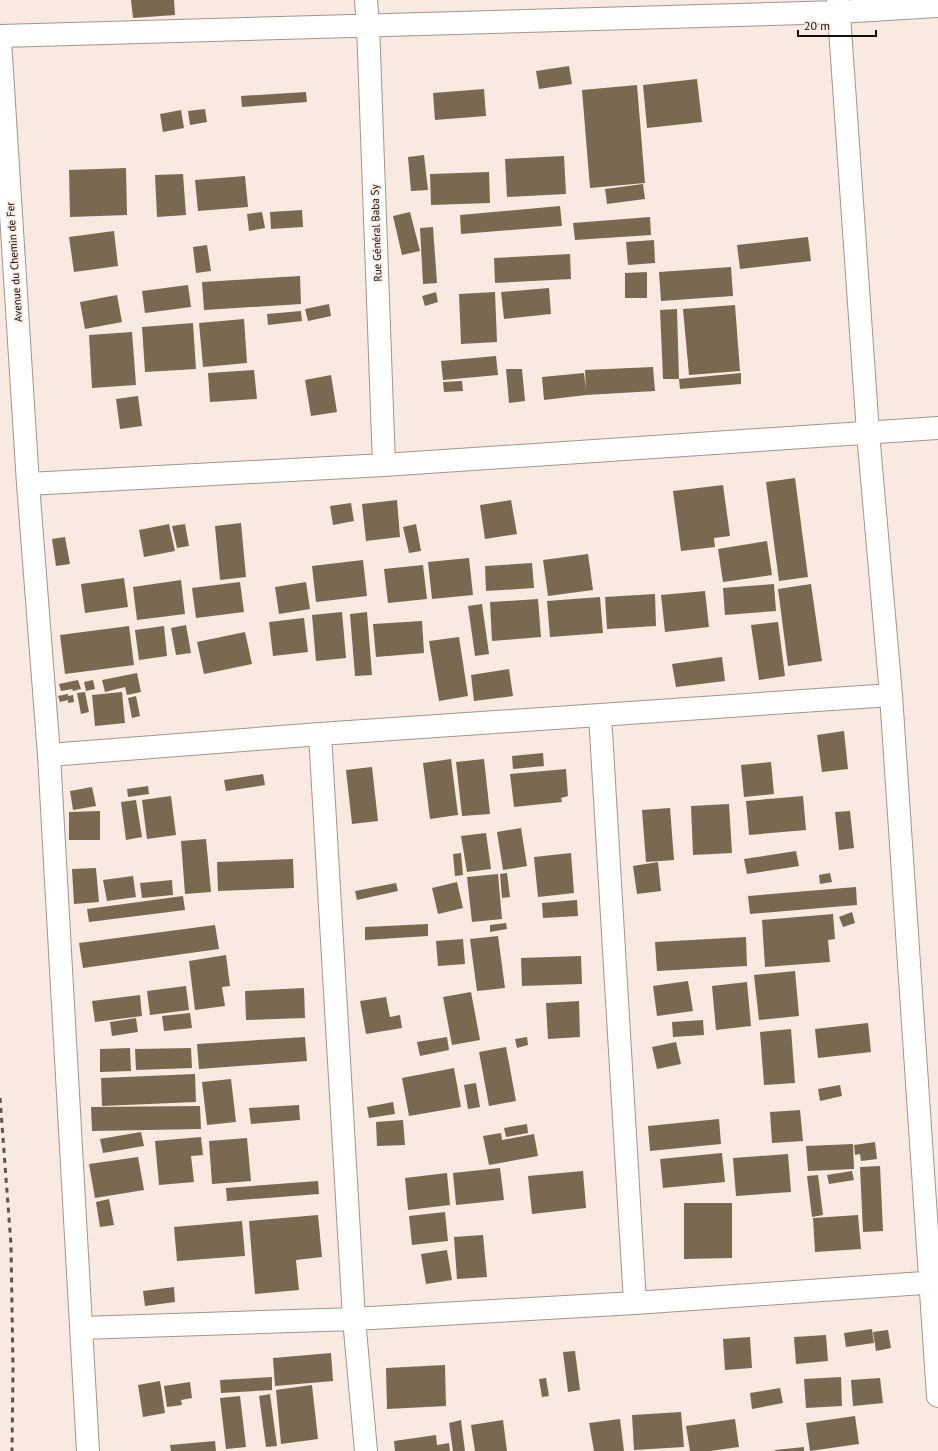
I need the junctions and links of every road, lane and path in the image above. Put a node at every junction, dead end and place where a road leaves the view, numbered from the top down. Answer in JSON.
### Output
{"nodes":[{"id":1,"x":366,"y":0,"type":"edge"},
{"id":2,"x":838,"y":6,"type":"edge"},
{"id":3,"x":938,"y":6,"type":"edge"},
{"id":4,"x":368,"y":25,"type":"junction"},
{"id":5,"x":0,"y":36,"type":"edge"},
{"id":6,"x":0,"y":40,"type":"edge"},
{"id":7,"x":938,"y":428,"type":"edge"},
{"id":8,"x":868,"y":433,"type":"junction"},
{"id":9,"x":384,"y":465,"type":"junction"},
{"id":10,"x":28,"y":484,"type":"junction"},
{"id":11,"x":891,"y":695,"type":"junction"},
{"id":12,"x":600,"y":716,"type":"junction"},
{"id":13,"x":320,"y":734,"type":"junction"},
{"id":14,"x":49,"y":755,"type":"junction"},
{"id":15,"x":934,"y":1282,"type":"edge"},
{"id":16,"x":636,"y":1303,"type":"junction"},
{"id":17,"x":354,"y":1319,"type":"junction"},
{"id":18,"x":80,"y":1328,"type":"junction"},
{"id":19,"x":938,"y":1396,"type":"edge"},
{"id":20,"x":88,"y":1451,"type":"edge"},
{"id":21,"x":366,"y":1451,"type":"edge"}],
"edges":[{"from":1,"to":4,"type":"street","name":"Rue Général Baba Sy"},
{"from":2,"to":3,"type":"street"},
{"from":2,"to":4,"type":"street"},
{"from":2,"to":8,"type":"street"},
{"from":4,"to":5,"type":"street"},
{"from":4,"to":9,"type":"street","name":"Rue Général Baba Sy"},
{"from":6,"to":10,"type":"street","name":"Avenue du Chemin de Fer"},
{"from":7,"to":8,"type":"street"},
{"from":8,"to":9,"type":"street"},
{"from":8,"to":11,"type":"street"},
{"from":9,"to":10,"type":"street"},
{"from":10,"to":14,"type":"street","name":"Avenue du Chemin de Fer"},
{"from":11,"to":12,"type":"street"},
{"from":11,"to":15,"type":"street"},
{"from":12,"to":13,"type":"street"},
{"from":12,"to":16,"type":"street"},
{"from":13,"to":14,"type":"street"},
{"from":13,"to":17,"type":"street"},
{"from":14,"to":18,"type":"street","name":"Avenue du Chemin de Fer"},
{"from":15,"to":16,"type":"street"},
{"from":15,"to":19,"type":"street"},
{"from":16,"to":17,"type":"street"},
{"from":17,"to":18,"type":"street"},
{"from":17,"to":21,"type":"street"},
{"from":18,"to":20,"type":"street","name":"Avenue du Chemin de Fer"}]}
